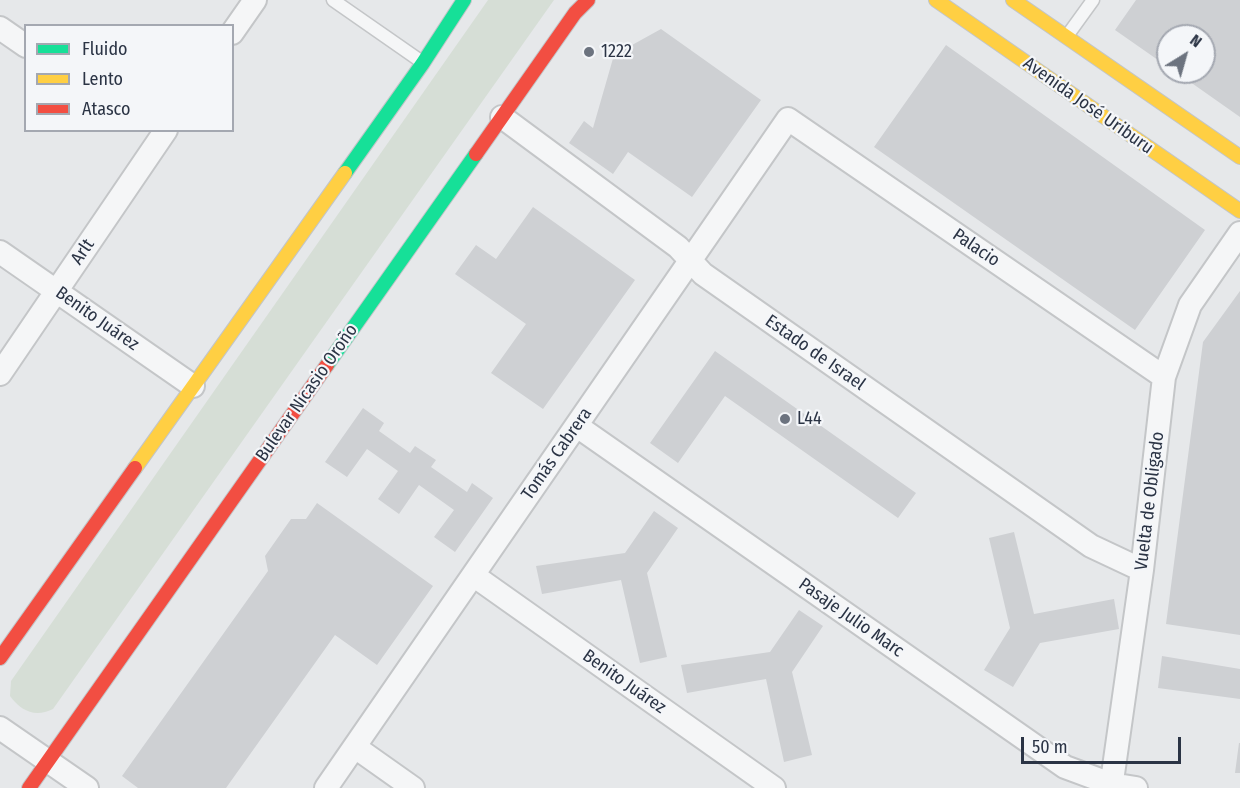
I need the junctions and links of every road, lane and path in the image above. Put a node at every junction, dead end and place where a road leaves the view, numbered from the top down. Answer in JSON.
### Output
{"nodes":[{"id":1,"x":255,"y":0,"type":"edge"},
{"id":2,"x":333,"y":0,"type":"edge"},
{"id":3,"x":464,"y":0,"type":"edge"},
{"id":4,"x":588,"y":0,"type":"edge"},
{"id":5,"x":936,"y":0,"type":"edge"},
{"id":6,"x":1013,"y":0,"type":"edge"},
{"id":7,"x":1093,"y":0,"type":"edge"},
{"id":8,"x":0,"y":28,"type":"edge"},
{"id":9,"x":234,"y":30,"type":"edge"},
{"id":10,"x":1067,"y":37,"type":"junction"},
{"id":11,"x":24,"y":45,"type":"edge"},
{"id":12,"x":423,"y":63,"type":"junction"},
{"id":13,"x":502,"y":117,"type":"junction"},
{"id":14,"x":788,"y":119,"type":"joint"},
{"id":15,"x":158,"y":134,"type":"edge"},
{"id":16,"x":1240,"y":157,"type":"edge"},
{"id":17,"x":1240,"y":211,"type":"edge"},
{"id":18,"x":1240,"y":233,"type":"edge"},
{"id":19,"x":0,"y":252,"type":"edge"},
{"id":20,"x":691,"y":260,"type":"junction"},
{"id":21,"x":57,"y":291,"type":"junction"},
{"id":22,"x":0,"y":374,"type":"edge"},
{"id":23,"x":1164,"y":377,"type":"junction"},
{"id":24,"x":193,"y":386,"type":"junction"},
{"id":25,"x":577,"y":426,"type":"junction"},
{"id":26,"x":1142,"y":570,"type":"junction"},
{"id":27,"x":473,"y":575,"type":"junction"},
{"id":28,"x":0,"y":658,"type":"edge"},
{"id":29,"x":0,"y":728,"type":"edge"},
{"id":30,"x":355,"y":747,"type":"junction"},
{"id":31,"x":48,"y":761,"type":"junction"},
{"id":32,"x":1111,"y":786,"type":"edge"},
{"id":33,"x":29,"y":788,"type":"edge"},
{"id":34,"x":87,"y":788,"type":"edge"},
{"id":35,"x":327,"y":788,"type":"edge"},
{"id":36,"x":413,"y":788,"type":"edge"},
{"id":37,"x":774,"y":788,"type":"edge"},
{"id":38,"x":1136,"y":788,"type":"edge"}],
"edges":[{"from":1,"to":9,"type":"street"},
{"from":2,"to":12,"type":"lane"},
{"from":3,"to":12,"type":"main road"},
{"from":4,"to":13,"type":"main road","name":"Bulevar Nicasio Oroño"},
{"from":5,"to":17,"type":"main road","name":"Avenida José Uriburu"},
{"from":6,"to":10,"type":"main road"},
{"from":7,"to":10,"type":"lane"},
{"from":8,"to":11,"type":"street"},
{"from":10,"to":16,"type":"main road"},
{"from":12,"to":24,"type":"main road"},
{"from":13,"to":20,"type":"street","name":"Estado de Israel"},
{"from":13,"to":31,"type":"main road","name":"Bulevar Nicasio Oroño"},
{"from":14,"to":20,"type":"street","name":"Tomás Cabrera"},
{"from":14,"to":23,"type":"street","name":"Palacio"},
{"from":15,"to":21,"type":"street","name":"Arlt"},
{"from":18,"to":23,"type":"street","name":"Vuelta de Obligado"},
{"from":19,"to":21,"type":"street","name":"Benito Juárez"},
{"from":20,"to":25,"type":"street","name":"Tomás Cabrera"},
{"from":20,"to":26,"type":"street","name":"Estado de Israel"},
{"from":21,"to":22,"type":"street","name":"Arlt"},
{"from":21,"to":24,"type":"street","name":"Benito Juárez"},
{"from":23,"to":26,"type":"street","name":"Vuelta de Obligado"},
{"from":24,"to":28,"type":"main road"},
{"from":25,"to":27,"type":"street","name":"Tomás Cabrera"},
{"from":25,"to":32,"type":"street","name":"Pasaje Julio Marc"},
{"from":26,"to":32,"type":"street","name":"Vuelta de Obligado"},
{"from":27,"to":30,"type":"street","name":"Tomás Cabrera"},
{"from":27,"to":37,"type":"street","name":"Benito Juárez"},
{"from":29,"to":31,"type":"street"},
{"from":30,"to":35,"type":"street","name":"Tomás Cabrera"},
{"from":30,"to":36,"type":"street"},
{"from":31,"to":33,"type":"main road","name":"Bulevar Nicasio Oroño"},
{"from":31,"to":34,"type":"street"},
{"from":32,"to":38,"type":"street","name":"Pasaje Julio Marc"}]}
